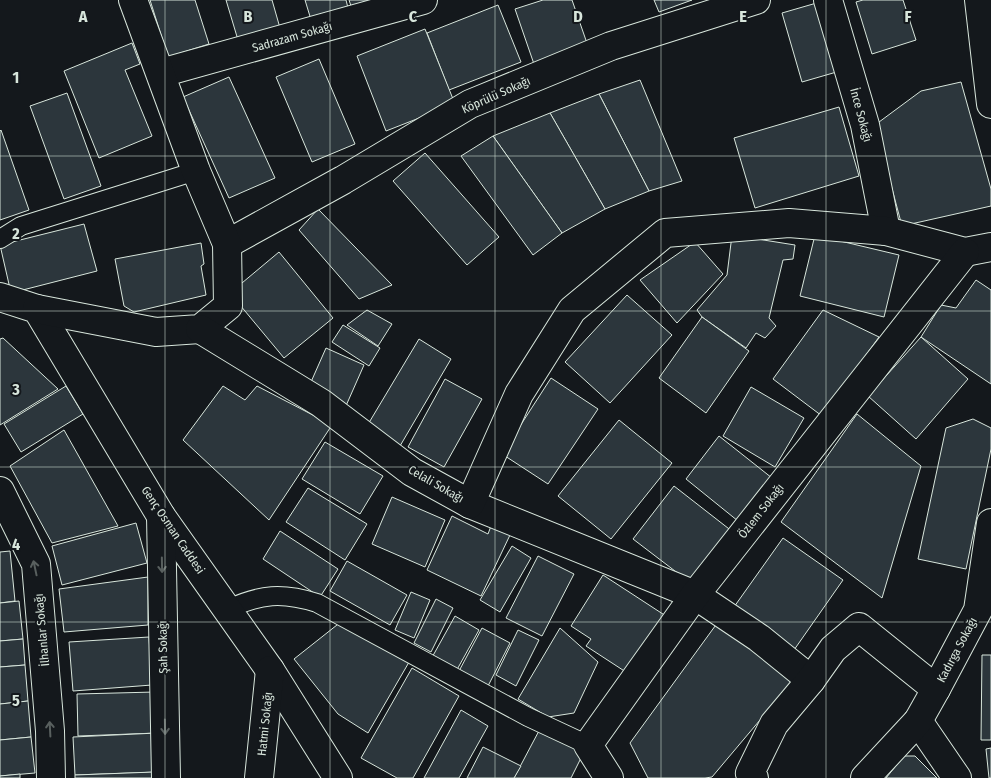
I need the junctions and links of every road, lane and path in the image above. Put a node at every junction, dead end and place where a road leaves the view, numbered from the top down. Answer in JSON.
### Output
{"nodes":[{"id":1,"x":133,"y":0,"type":"edge"},
{"id":2,"x":424,"y":0,"type":"edge"},
{"id":3,"x":756,"y":0,"type":"edge"},
{"id":4,"x":828,"y":0,"type":"edge"},
{"id":5,"x":979,"y":0,"type":"edge"},
{"id":6,"x":161,"y":74,"type":"junction"},
{"id":7,"x":991,"y":104,"type":"edge"},
{"id":8,"x":196,"y":171,"type":"junction"},
{"id":9,"x":886,"y":231,"type":"junction"},
{"id":10,"x":0,"y":239,"type":"edge"},
{"id":11,"x":226,"y":244,"type":"junction"},
{"id":12,"x":978,"y":249,"type":"edge"},
{"id":13,"x":0,"y":297,"type":"edge"},
{"id":14,"x":37,"y":309,"type":"junction"},
{"id":15,"x":200,"y":329,"type":"junction"},
{"id":16,"x":0,"y":491,"type":"edge"},
{"id":17,"x":470,"y":504,"type":"junction"},
{"id":18,"x":161,"y":516,"type":"junction"},
{"id":19,"x":991,"y":523,"type":"edge"},
{"id":20,"x":695,"y":595,"type":"junction"},
{"id":21,"x":228,"y":609,"type":"junction"},
{"id":22,"x":270,"y":670,"type":"junction"},
{"id":23,"x":811,"y":680,"type":"junction"},
{"id":24,"x":936,"y":689,"type":"junction"},
{"id":25,"x":918,"y":720,"type":"junction"},
{"id":26,"x":588,"y":745,"type":"junction"},
{"id":27,"x":51,"y":778,"type":"edge"},
{"id":28,"x":166,"y":778,"type":"edge"},
{"id":29,"x":259,"y":778,"type":"edge"},
{"id":30,"x":338,"y":778,"type":"edge"},
{"id":31,"x":609,"y":778,"type":"edge"},
{"id":32,"x":754,"y":778,"type":"edge"},
{"id":33,"x":865,"y":778,"type":"edge"},
{"id":34,"x":957,"y":778,"type":"edge"}],
"edges":[{"from":1,"to":6,"type":"street"},
{"from":2,"to":6,"type":"street","name":"Sadrazam Sokağı"},
{"from":3,"to":11,"type":"street","name":"Köprülü Sokağı"},
{"from":4,"to":9,"type":"street","name":"İnce Sokağı"},
{"from":5,"to":7,"type":"street"},
{"from":6,"to":8,"type":"street"},
{"from":8,"to":10,"type":"lane"},
{"from":8,"to":11,"type":"street"},
{"from":9,"to":12,"type":"street"},
{"from":9,"to":17,"type":"street"},
{"from":11,"to":15,"type":"street"},
{"from":12,"to":20,"type":"street","name":"Özlem Sokağı"},
{"from":13,"to":14,"type":"street"},
{"from":14,"to":15,"type":"street"},
{"from":14,"to":18,"type":"street","name":"Genç Osman Caddesi"},
{"from":15,"to":17,"type":"street","name":"Celali Sokağı"},
{"from":27,"to":16,"type":"street","name":"İlhanlar Sokağı","one_way":true},
{"from":17,"to":20,"type":"street","name":"Celali Sokağı"},
{"from":18,"to":21,"type":"street","name":"Genç Osman Caddesi"},
{"from":18,"to":28,"type":"street","name":"Şah Sokağı","one_way":true},
{"from":19,"to":24,"type":"street","name":"Kadırga Sokağı"},
{"from":20,"to":23,"type":"street","name":"Celali Sokağı"},
{"from":20,"to":26,"type":"street","name":"Özlem Sokağı"},
{"from":21,"to":22,"type":"street","name":"Genç Osman Caddesi"},
{"from":21,"to":26,"type":"lane"},
{"from":22,"to":29,"type":"street","name":"Hatmi Sokağı"},
{"from":22,"to":30,"type":"street","name":"Genç Osman Caddesi"},
{"from":23,"to":24,"type":"street"},
{"from":23,"to":32,"type":"street"},
{"from":24,"to":25,"type":"street","name":"Kadırga Sokağı"},
{"from":25,"to":33,"type":"street"},
{"from":25,"to":34,"type":"street"},
{"from":26,"to":31,"type":"street"}]}
